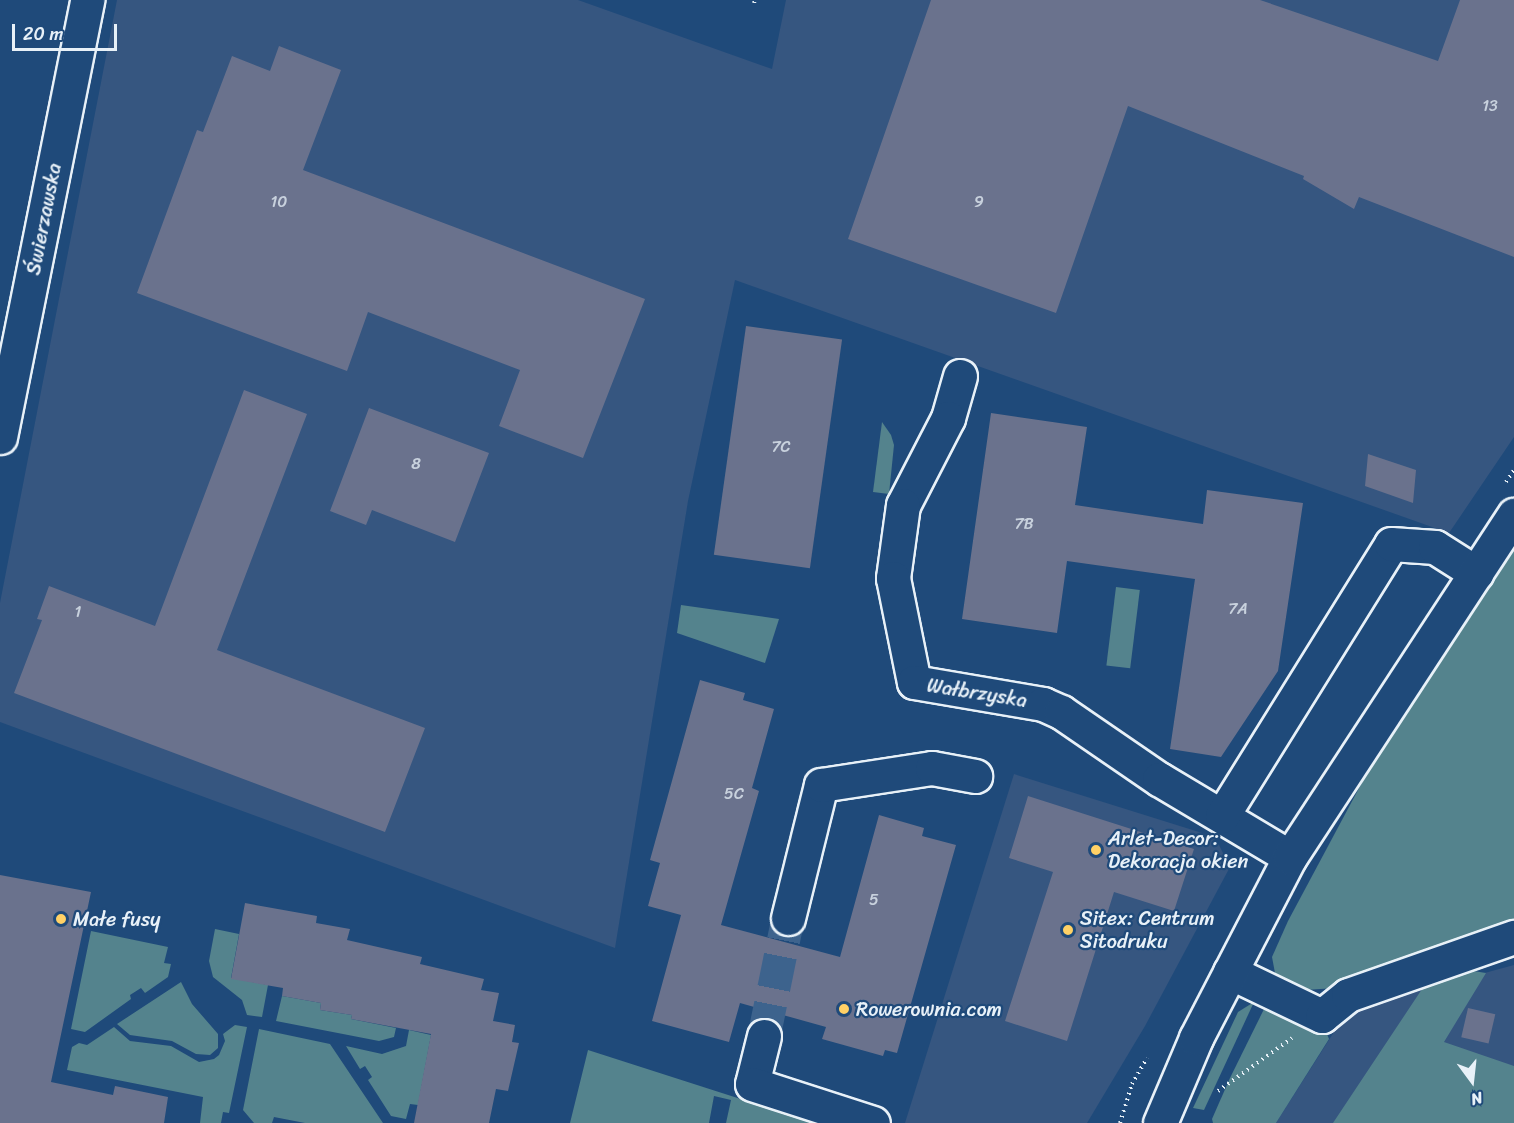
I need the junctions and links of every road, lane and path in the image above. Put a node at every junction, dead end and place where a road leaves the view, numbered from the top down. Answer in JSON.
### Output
{"nodes":[{"id":1,"x":87,"y":0,"type":"edge"},
{"id":2,"x":960,"y":376,"type":"dead end"},
{"id":3,"x":0,"y":437,"type":"edge"},
{"id":4,"x":1514,"y":515,"type":"edge"},
{"id":5,"x":1476,"y":573,"type":"junction"},
{"id":6,"x":975,"y":776,"type":"dead end"},
{"id":7,"x":1222,"y":816,"type":"junction"},
{"id":8,"x":1290,"y":857,"type":"junction"},
{"id":9,"x":788,"y":918,"type":"tunnel mouth"},
{"id":10,"x":1514,"y":937,"type":"edge"},
{"id":11,"x":1230,"y":972,"type":"junction"},
{"id":12,"x":1322,"y":1016,"type":"junction"},
{"id":13,"x":764,"y":1036,"type":"tunnel mouth"},
{"id":14,"x":1218,"y":1091,"type":"dead end"},
{"id":15,"x":873,"y":1123,"type":"edge"},
{"id":16,"x":1160,"y":1123,"type":"edge"}],
"edges":[{"from":1,"to":3,"type":"street","name":"Świerzawska"},
{"from":2,"to":7,"type":"street","name":"Wałbrzyska"},
{"from":4,"to":5,"type":"street"},
{"from":5,"to":7,"type":"street"},
{"from":5,"to":8,"type":"street"},
{"from":6,"to":9,"type":"street"},
{"from":7,"to":8,"type":"street","name":"Wałbrzyska"},
{"from":8,"to":11,"type":"street"},
{"from":10,"to":12,"type":"street"},
{"from":11,"to":12,"type":"street"},
{"from":11,"to":16,"type":"street"},
{"from":12,"to":14,"type":"path"},
{"from":13,"to":15,"type":"street"}]}
